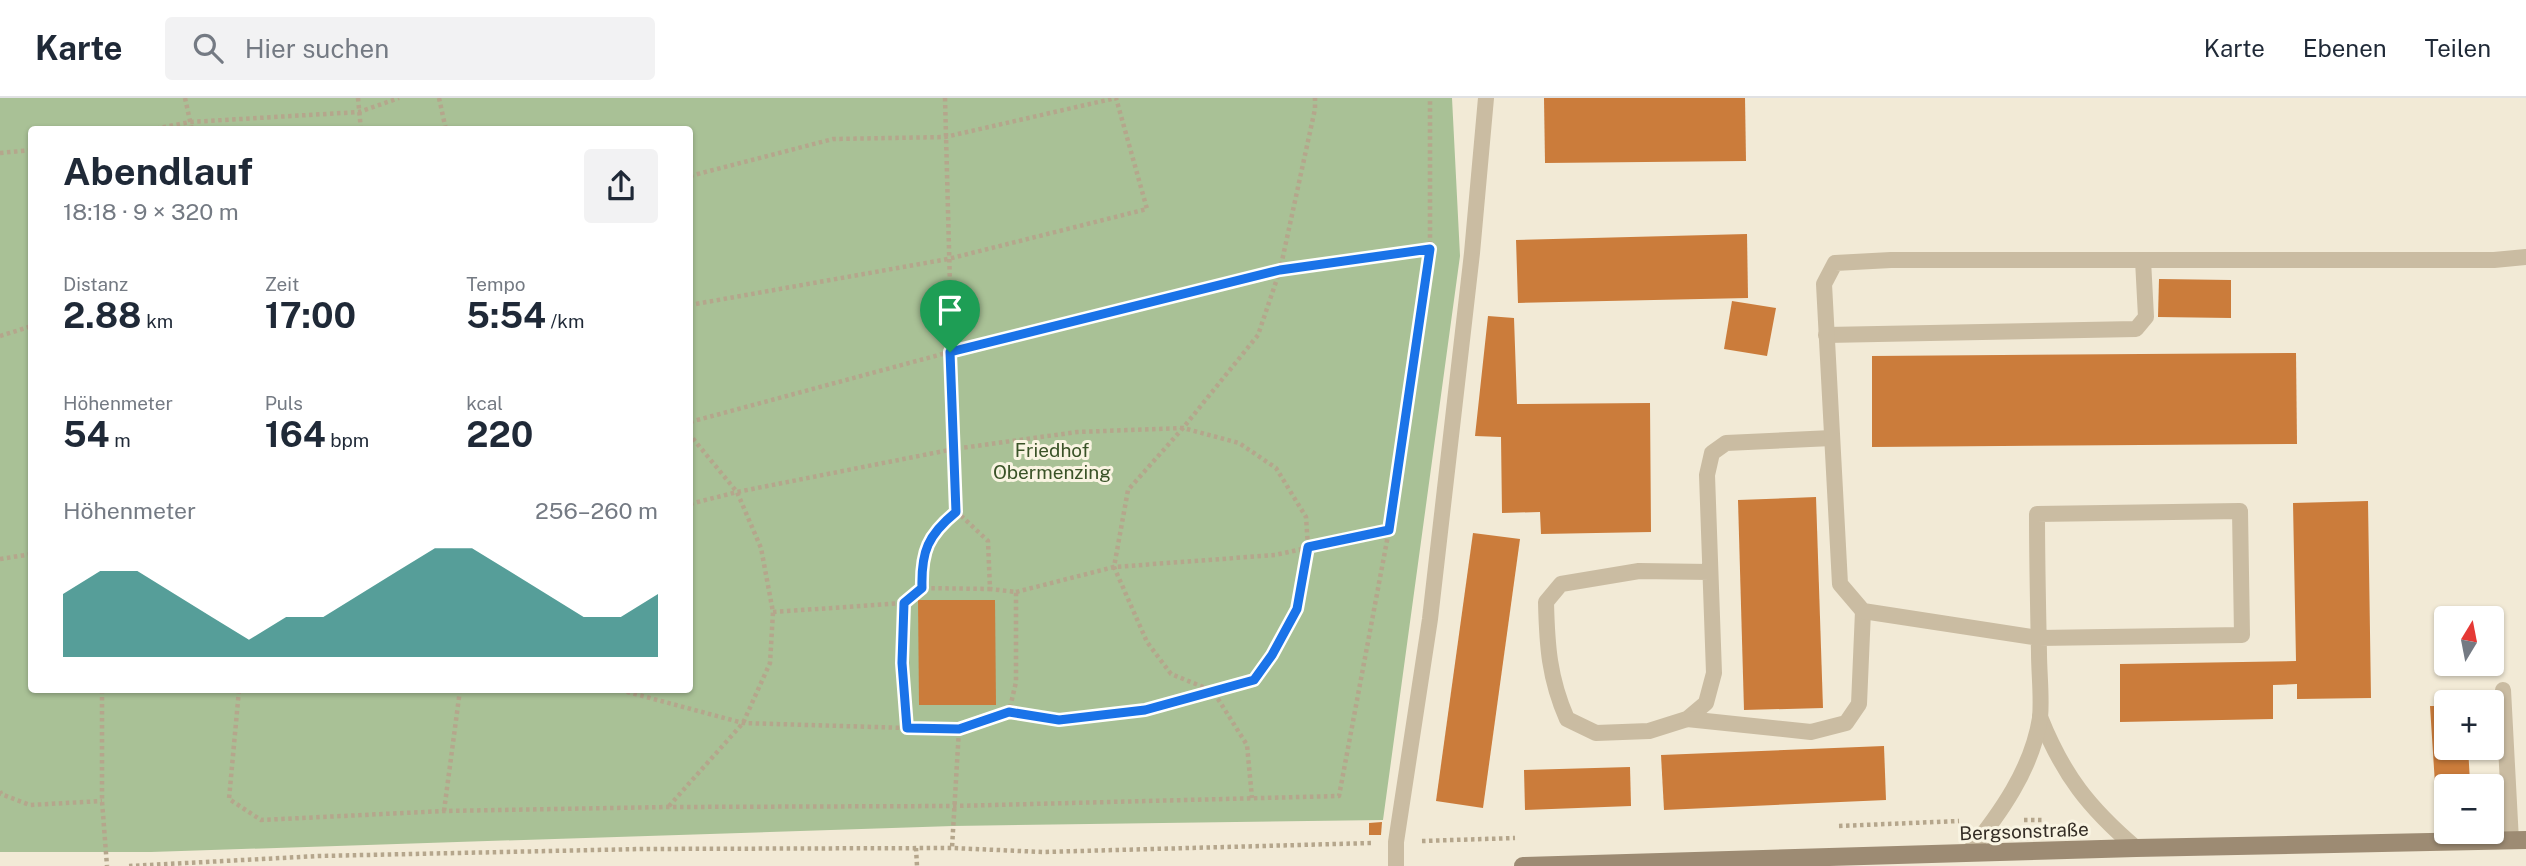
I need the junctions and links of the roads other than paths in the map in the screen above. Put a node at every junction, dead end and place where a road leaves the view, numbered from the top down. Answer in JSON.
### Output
{"nodes":[{"id":1,"x":1486,"y":98,"type":"edge"},
{"id":2,"x":2526,"y":257,"type":"edge"},
{"id":3,"x":2143,"y":260,"type":"junction"},
{"id":4,"x":1826,"y":335,"type":"junction"},
{"id":5,"x":1832,"y":438,"type":"junction"},
{"id":6,"x":1710,"y":572,"type":"junction"},
{"id":7,"x":1863,"y":611,"type":"junction"},
{"id":8,"x":2039,"y":638,"type":"junction"},
{"id":9,"x":2504,"y":700,"type":"edge"},
{"id":10,"x":2040,"y":717,"type":"junction"},
{"id":11,"x":1687,"y":719,"type":"junction"},
{"id":12,"x":2518,"y":841,"type":"edge"},
{"id":13,"x":2136,"y":848,"type":"junction"},
{"id":14,"x":1968,"y":853,"type":"junction"},
{"id":15,"x":1396,"y":866,"type":"edge"},
{"id":16,"x":1523,"y":866,"type":"edge"}],
"edges":[{"from":1,"to":15,"type":"lane"},
{"from":2,"to":3,"type":"lane"},
{"from":3,"to":4,"type":"lane"},
{"from":3,"to":4,"type":"lane"},
{"from":4,"to":5,"type":"lane"},
{"from":5,"to":6,"type":"lane"},
{"from":5,"to":7,"type":"lane"},
{"from":6,"to":11,"type":"lane"},
{"from":6,"to":11,"type":"lane"},
{"from":7,"to":8,"type":"lane"},
{"from":7,"to":11,"type":"lane"},
{"from":8,"to":8,"type":"lane"},
{"from":8,"to":10,"type":"lane"},
{"from":9,"to":12,"type":"lane"},
{"from":10,"to":13,"type":"lane"},
{"from":10,"to":14,"type":"lane"},
{"from":12,"to":13,"type":"street","name":"Bergsonstraße"},
{"from":13,"to":14,"type":"street","name":"Bergsonstraße"},
{"from":14,"to":16,"type":"street","name":"Bergsonstraße"}]}
